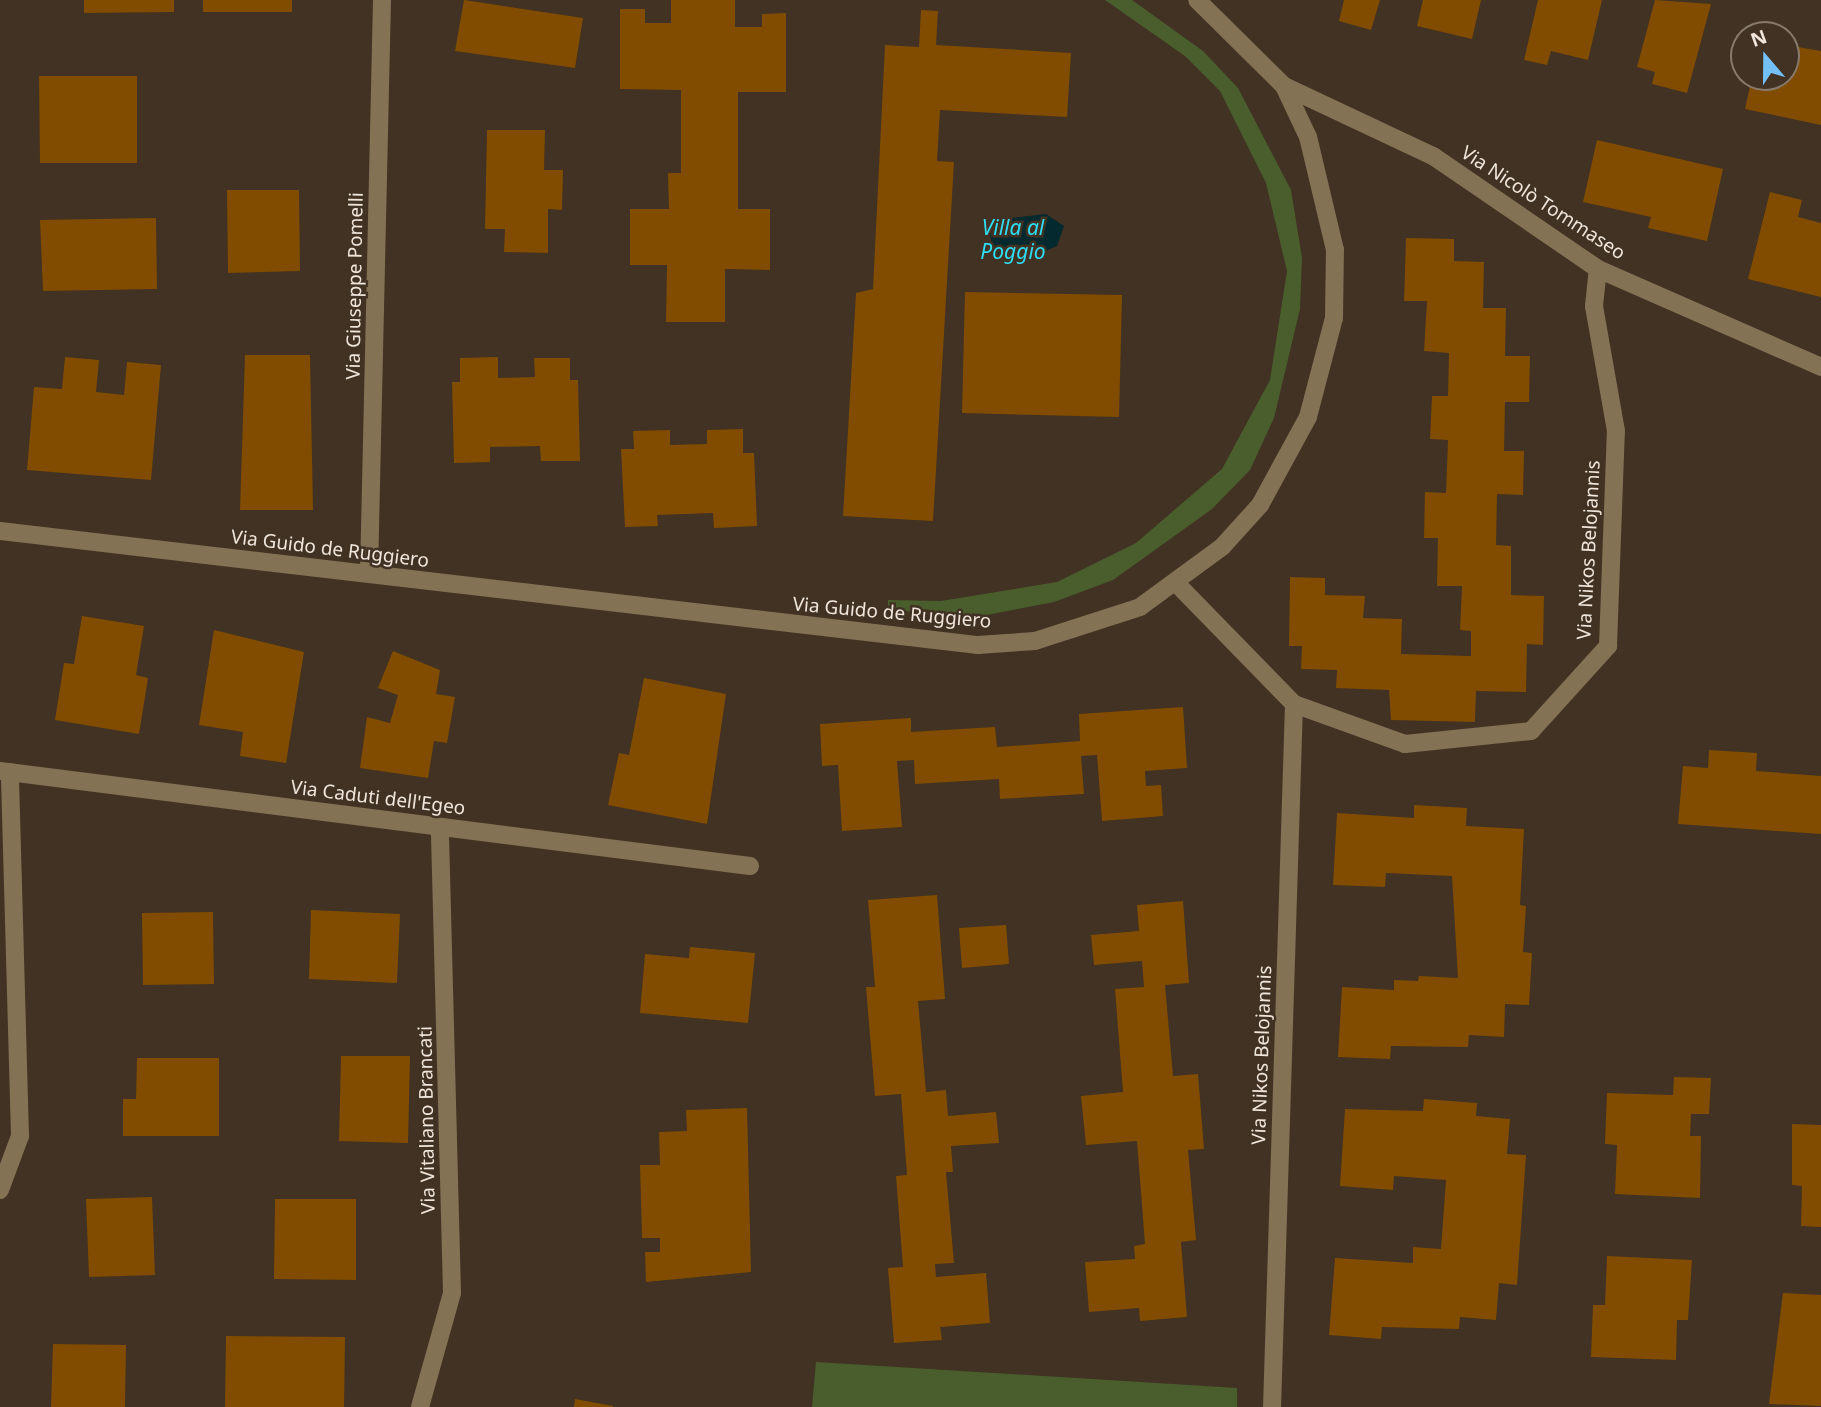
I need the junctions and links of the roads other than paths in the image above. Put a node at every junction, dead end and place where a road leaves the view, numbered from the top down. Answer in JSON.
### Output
{"nodes":[{"id":1,"x":382,"y":0,"type":"edge"},
{"id":2,"x":1197,"y":0,"type":"edge"},
{"id":3,"x":1284,"y":86,"type":"junction"},
{"id":4,"x":1598,"y":269,"type":"junction"},
{"id":5,"x":1821,"y":367,"type":"edge"},
{"id":6,"x":0,"y":531,"type":"edge"},
{"id":7,"x":369,"y":573,"type":"junction"},
{"id":8,"x":1177,"y":584,"type":"junction"},
{"id":9,"x":1294,"y":704,"type":"junction"},
{"id":10,"x":5,"y":771,"type":"edge"},
{"id":11,"x":440,"y":827,"type":"junction"},
{"id":12,"x":750,"y":866,"type":"dead end"},
{"id":13,"x":0,"y":1190,"type":"edge"},
{"id":14,"x":420,"y":1407,"type":"edge"},
{"id":15,"x":1272,"y":1407,"type":"edge"}],
"edges":[{"from":1,"to":7,"type":"street","name":"Via Giuseppe Pomelli"},
{"from":2,"to":3,"type":"street","name":"Via Guido de Ruggiero"},
{"from":3,"to":4,"type":"street","name":"Via Nicolò Tommaseo"},
{"from":3,"to":8,"type":"street","name":"Via Guido de Ruggiero"},
{"from":4,"to":5,"type":"street","name":"Via Nicolò Tommaseo"},
{"from":4,"to":9,"type":"street","name":"Via Nikos Belojannis"},
{"from":6,"to":7,"type":"street","name":"Via Guido de Ruggiero"},
{"from":7,"to":8,"type":"street","name":"Via Guido de Ruggiero"},
{"from":8,"to":9,"type":"street","name":"Via Nikos Belojannis"},
{"from":9,"to":15,"type":"street","name":"Via Nikos Belojannis"},
{"from":10,"to":11,"type":"street","name":"Via Caduti dell'Egeo"},
{"from":10,"to":13,"type":"street"},
{"from":11,"to":12,"type":"street","name":"Via Caduti dell'Egeo"},
{"from":11,"to":14,"type":"street","name":"Via Vitaliano Brancati"}]}
